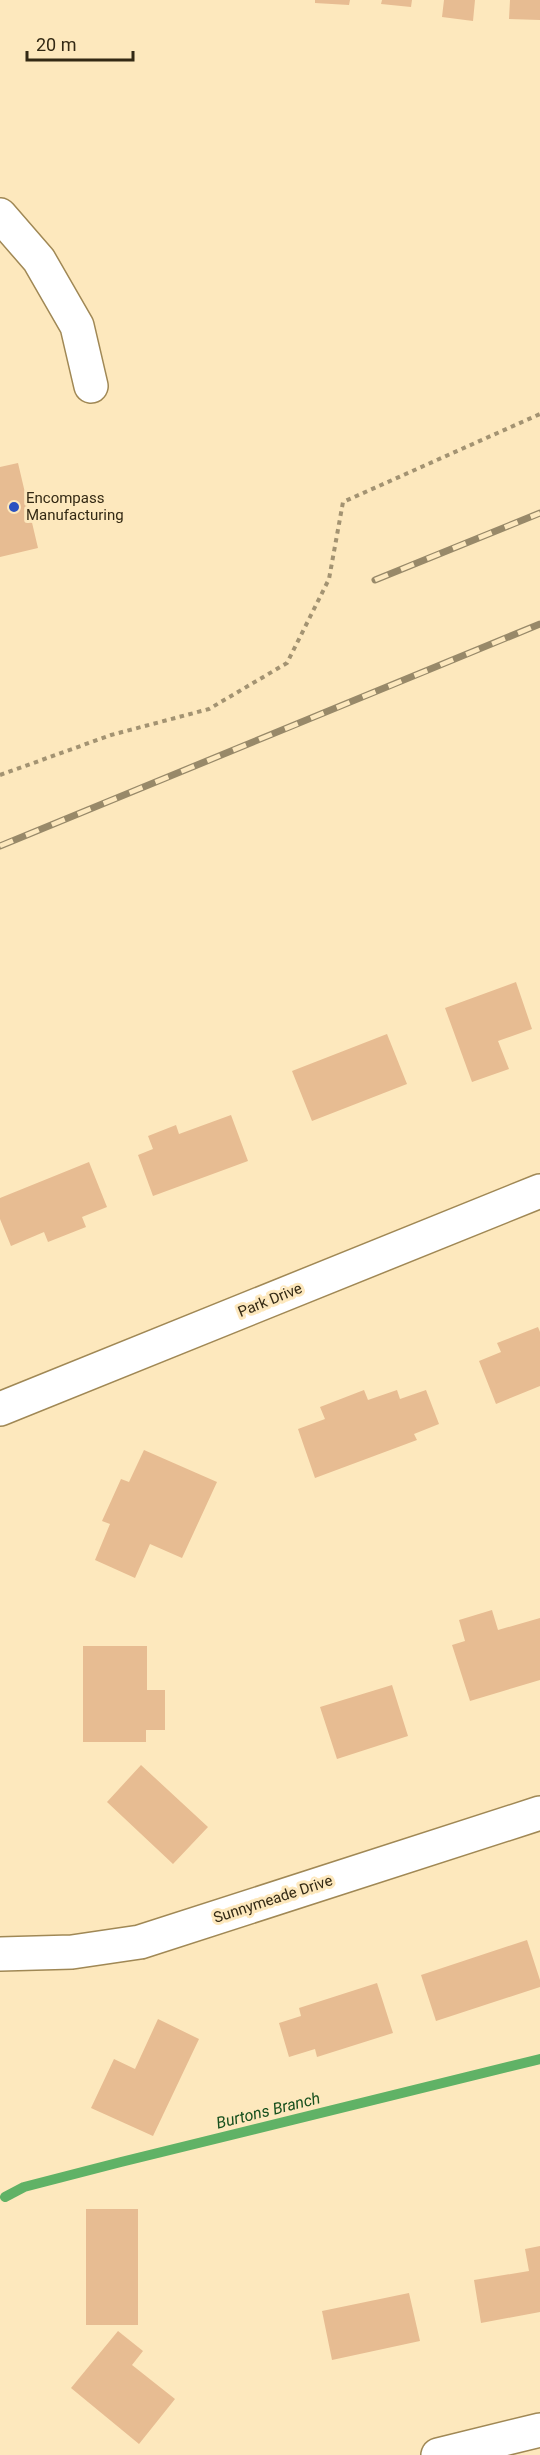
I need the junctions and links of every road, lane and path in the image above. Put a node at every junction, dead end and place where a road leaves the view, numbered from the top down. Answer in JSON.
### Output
{"nodes":[{"id":1,"x":0,"y":215,"type":"edge"},
{"id":2,"x":91,"y":386,"type":"dead end"},
{"id":3,"x":540,"y":414,"type":"edge"},
{"id":4,"x":0,"y":775,"type":"edge"},
{"id":5,"x":540,"y":1191,"type":"edge"},
{"id":6,"x":0,"y":1409,"type":"edge"},
{"id":7,"x":540,"y":1813,"type":"edge"},
{"id":8,"x":0,"y":1954,"type":"edge"},
{"id":9,"x":540,"y":2430,"type":"edge"},
{"id":10,"x":438,"y":2455,"type":"edge"}],
"edges":[{"from":1,"to":2,"type":"street"},
{"from":3,"to":4,"type":"path"},
{"from":5,"to":6,"type":"street","name":"Park Drive"},
{"from":7,"to":8,"type":"street","name":"Sunnymeade Drive"},
{"from":9,"to":10,"type":"street"}]}
